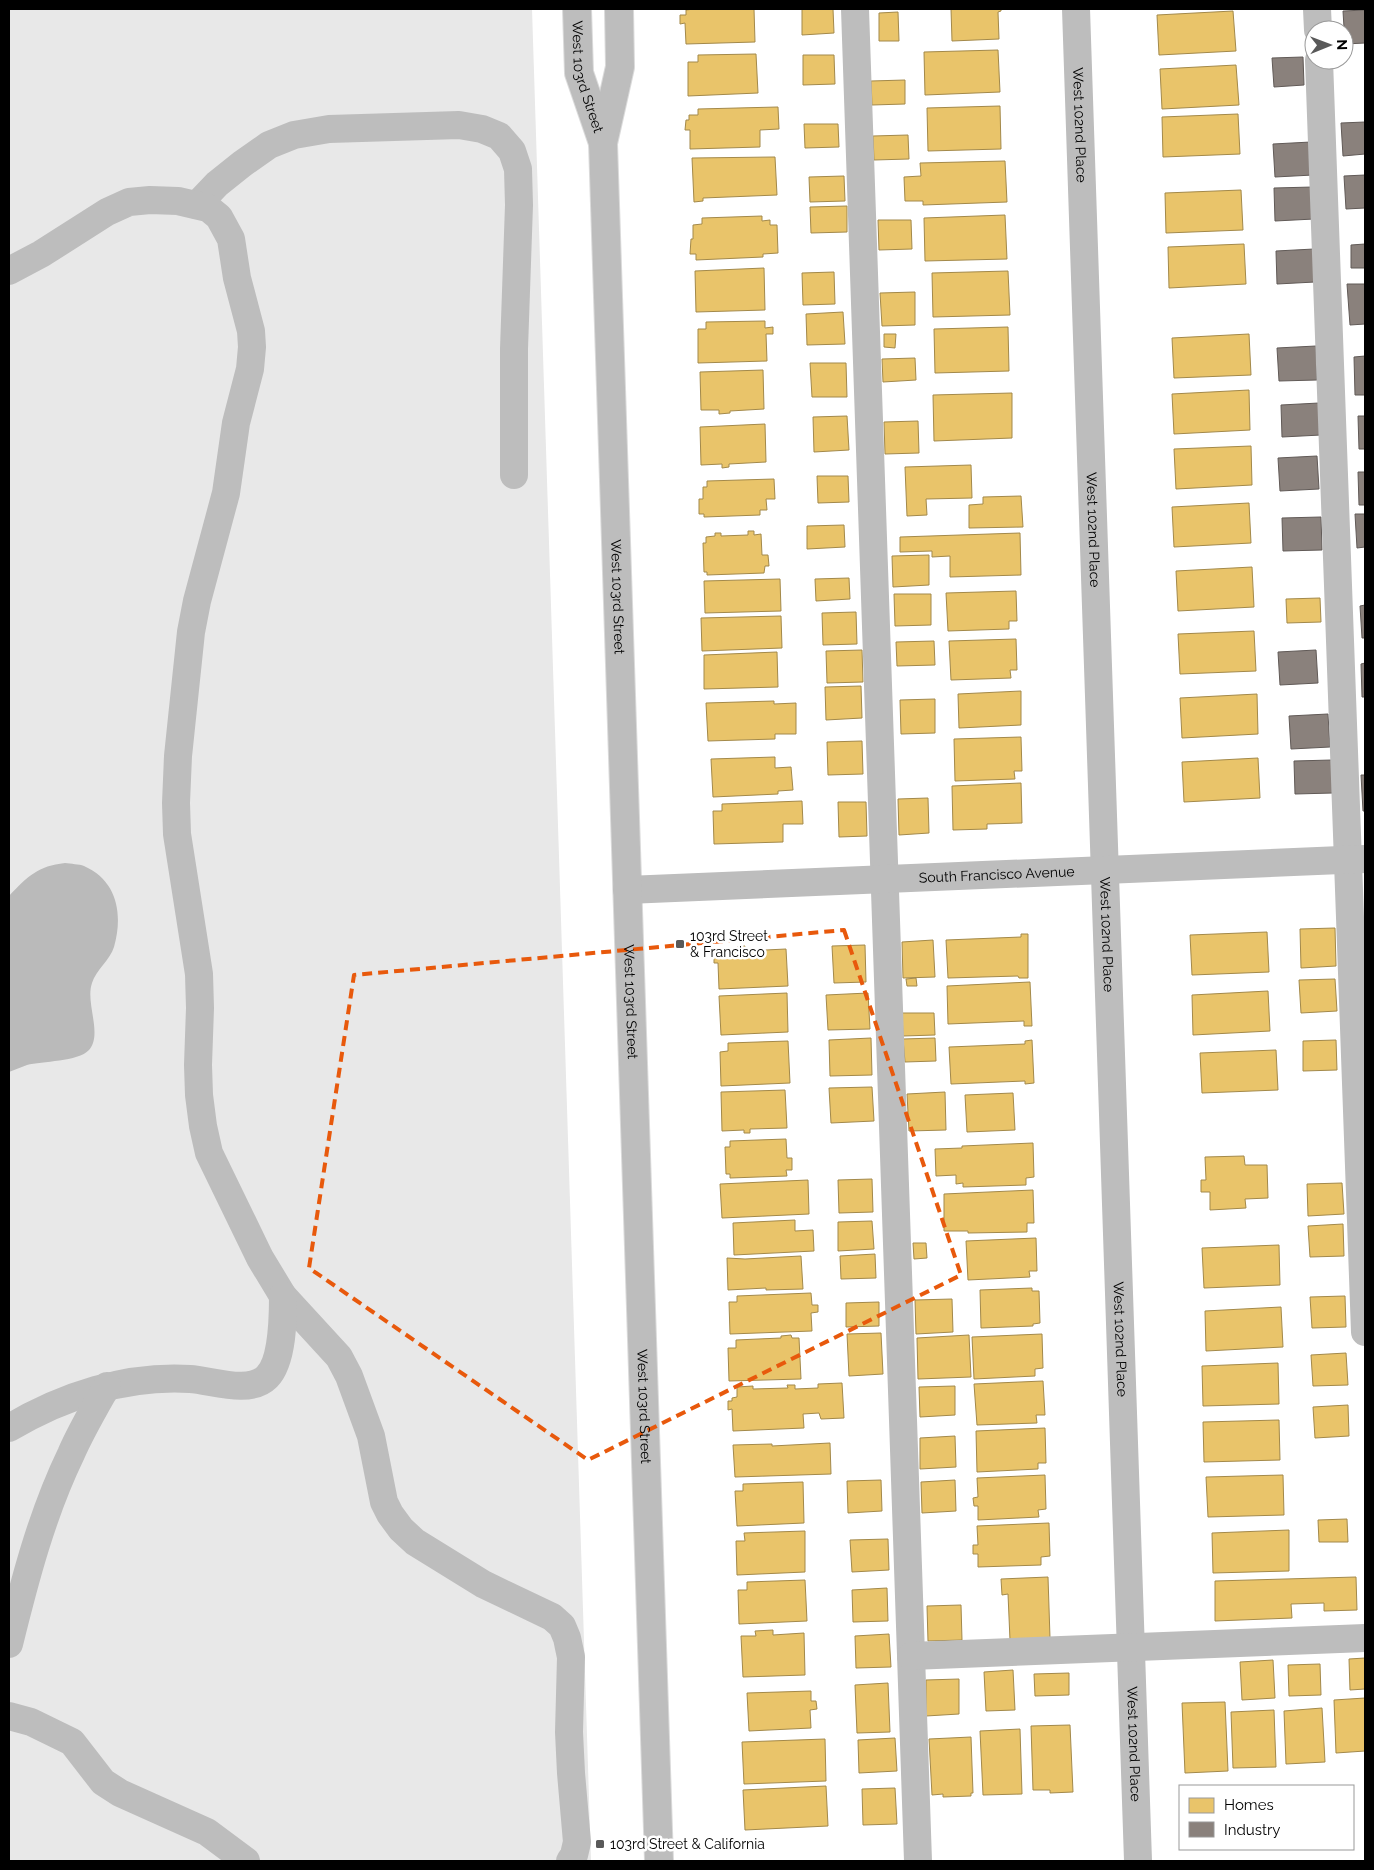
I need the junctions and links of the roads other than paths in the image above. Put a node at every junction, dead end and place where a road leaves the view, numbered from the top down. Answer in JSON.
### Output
{"nodes":[{"id":1,"x":577,"y":9,"type":"edge"},
{"id":2,"x":619,"y":9,"type":"edge"},
{"id":3,"x":855,"y":9,"type":"edge"},
{"id":4,"x":1076,"y":9,"type":"edge"},
{"id":5,"x":1319,"y":70,"type":"edge"},
{"id":6,"x":603,"y":143,"type":"junction"},
{"id":7,"x":197,"y":205,"type":"junction"},
{"id":8,"x":9,"y":271,"type":"edge"},
{"id":9,"x":514,"y":476,"type":"dead end"},
{"id":10,"x":1356,"y":860,"type":"edge"},
{"id":11,"x":1105,"y":870,"type":"junction"},
{"id":12,"x":884,"y":880,"type":"junction"},
{"id":13,"x":627,"y":890,"type":"junction"},
{"id":14,"x":282,"y":1296,"type":"junction"},
{"id":15,"x":1365,"y":1332,"type":"edge"},
{"id":16,"x":106,"y":1386,"type":"junction"},
{"id":17,"x":9,"y":1428,"type":"edge"},
{"id":18,"x":1365,"y":1638,"type":"edge"},
{"id":19,"x":9,"y":1644,"type":"edge"},
{"id":20,"x":1131,"y":1647,"type":"junction"},
{"id":21,"x":911,"y":1656,"type":"junction"},
{"id":22,"x":9,"y":1716,"type":"edge"},
{"id":23,"x":246,"y":1861,"type":"edge"},
{"id":24,"x":570,"y":1861,"type":"edge"},
{"id":25,"x":659,"y":1861,"type":"edge"},
{"id":26,"x":918,"y":1861,"type":"edge"},
{"id":27,"x":1138,"y":1861,"type":"edge"}],
"edges":[{"from":1,"to":6,"type":"street","name":"West 103rd Street"},
{"from":2,"to":6,"type":"street","name":"West 103rd Street"},
{"from":3,"to":12,"type":"street"},
{"from":4,"to":11,"type":"street","name":"West 102nd Place"},
{"from":5,"to":10,"type":"street"},
{"from":6,"to":13,"type":"street","name":"West 103rd Street"},
{"from":7,"to":8,"type":"street"},
{"from":7,"to":9,"type":"street"},
{"from":7,"to":14,"type":"street"},
{"from":10,"to":11,"type":"street","name":"South Francisco Avenue"},
{"from":10,"to":15,"type":"street"},
{"from":11,"to":12,"type":"street","name":"South Francisco Avenue"},
{"from":11,"to":20,"type":"street","name":"West 102nd Place"},
{"from":12,"to":13,"type":"street","name":"South Francisco Avenue"},
{"from":12,"to":21,"type":"street"},
{"from":13,"to":25,"type":"street","name":"West 103rd Street"},
{"from":14,"to":16,"type":"street"},
{"from":14,"to":24,"type":"street"},
{"from":16,"to":17,"type":"street"},
{"from":16,"to":19,"type":"street"},
{"from":18,"to":20,"type":"street"},
{"from":20,"to":21,"type":"street"},
{"from":20,"to":27,"type":"street","name":"West 102nd Place"},
{"from":21,"to":26,"type":"street"},
{"from":22,"to":23,"type":"street"}]}
